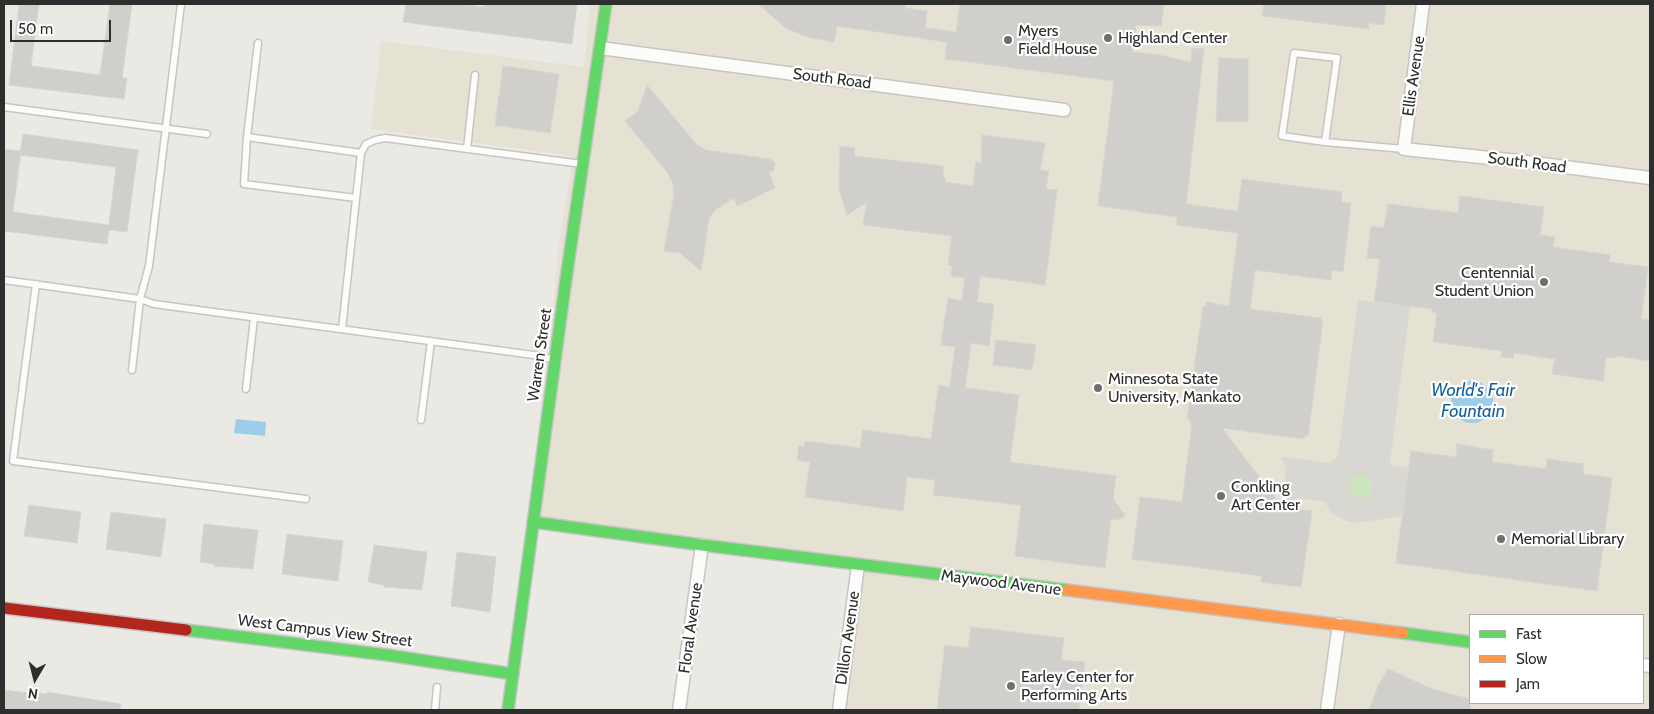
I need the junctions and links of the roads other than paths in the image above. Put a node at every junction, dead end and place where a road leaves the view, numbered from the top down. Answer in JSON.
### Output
{"nodes":[{"id":1,"x":181,"y":4,"type":"edge"},
{"id":2,"x":606,"y":4,"type":"edge"},
{"id":3,"x":1423,"y":4,"type":"edge"},
{"id":4,"x":258,"y":44,"type":"dead end"},
{"id":5,"x":600,"y":48,"type":"junction"},
{"id":6,"x":475,"y":75,"type":"dead end"},
{"id":7,"x":4,"y":108,"type":"edge"},
{"id":8,"x":1064,"y":110,"type":"dead end"},
{"id":9,"x":166,"y":129,"type":"junction"},
{"id":10,"x":207,"y":134,"type":"dead end"},
{"id":11,"x":247,"y":137,"type":"junction"},
{"id":12,"x":1325,"y":142,"type":"junction"},
{"id":13,"x":467,"y":149,"type":"junction"},
{"id":14,"x":1404,"y":149,"type":"junction"},
{"id":15,"x":361,"y":153,"type":"junction"},
{"id":16,"x":583,"y":164,"type":"junction"},
{"id":17,"x":1650,"y":178,"type":"edge"},
{"id":18,"x":356,"y":198,"type":"junction"},
{"id":19,"x":4,"y":280,"type":"edge"},
{"id":20,"x":36,"y":284,"type":"junction"},
{"id":21,"x":140,"y":299,"type":"junction"},
{"id":22,"x":254,"y":318,"type":"junction"},
{"id":23,"x":342,"y":329,"type":"junction"},
{"id":24,"x":431,"y":342,"type":"junction"},
{"id":25,"x":555,"y":361,"type":"junction"},
{"id":26,"x":132,"y":370,"type":"dead end"},
{"id":27,"x":246,"y":389,"type":"dead end"},
{"id":28,"x":421,"y":420,"type":"dead end"},
{"id":29,"x":306,"y":499,"type":"dead end"},
{"id":30,"x":533,"y":522,"type":"junction"},
{"id":31,"x":702,"y":546,"type":"junction"},
{"id":32,"x":858,"y":565,"type":"junction"},
{"id":33,"x":4,"y":608,"type":"edge"},
{"id":34,"x":1339,"y":624,"type":"junction"},
{"id":35,"x":1469,"y":642,"type":"edge"},
{"id":36,"x":513,"y":674,"type":"junction"},
{"id":37,"x":437,"y":688,"type":"dead end"},
{"id":38,"x":435,"y":710,"type":"edge"},
{"id":39,"x":508,"y":710,"type":"edge"},
{"id":40,"x":679,"y":710,"type":"edge"},
{"id":41,"x":839,"y":710,"type":"edge"},
{"id":42,"x":1327,"y":710,"type":"edge"}],
"edges":[{"from":1,"to":9,"type":"lane"},
{"from":2,"to":5,"type":"street","name":"Warren Street"},
{"from":3,"to":14,"type":"street","name":"Ellis Avenue"},
{"from":4,"to":11,"type":"lane"},
{"from":5,"to":8,"type":"street","name":"South Road"},
{"from":5,"to":16,"type":"street","name":"Warren Street"},
{"from":6,"to":13,"type":"lane"},
{"from":7,"to":9,"type":"lane"},
{"from":9,"to":10,"type":"lane"},
{"from":9,"to":21,"type":"lane"},
{"from":11,"to":15,"type":"lane"},
{"from":11,"to":18,"type":"lane"},
{"from":12,"to":12,"type":"lane"},
{"from":12,"to":14,"type":"lane"},
{"from":13,"to":15,"type":"lane"},
{"from":13,"to":16,"type":"lane"},
{"from":14,"to":17,"type":"street","name":"South Road"},
{"from":15,"to":18,"type":"lane"},
{"from":16,"to":25,"type":"street","name":"Warren Street"},
{"from":18,"to":23,"type":"lane"},
{"from":19,"to":20,"type":"lane"},
{"from":20,"to":21,"type":"lane"},
{"from":20,"to":29,"type":"lane"},
{"from":21,"to":22,"type":"lane"},
{"from":21,"to":26,"type":"lane"},
{"from":22,"to":23,"type":"lane"},
{"from":22,"to":27,"type":"lane"},
{"from":23,"to":24,"type":"lane"},
{"from":24,"to":25,"type":"lane"},
{"from":24,"to":28,"type":"lane"},
{"from":25,"to":30,"type":"street","name":"Warren Street"},
{"from":30,"to":31,"type":"street","name":"Maywood Avenue"},
{"from":30,"to":36,"type":"street","name":"Warren Street"},
{"from":31,"to":32,"type":"street","name":"Maywood Avenue"},
{"from":31,"to":40,"type":"street","name":"Floral Avenue"},
{"from":32,"to":34,"type":"street","name":"Maywood Avenue"},
{"from":32,"to":41,"type":"street","name":"Dillon Avenue"},
{"from":33,"to":36,"type":"street","name":"West Campus View Street"},
{"from":34,"to":35,"type":"street","name":"Maywood Avenue"},
{"from":34,"to":42,"type":"street"},
{"from":36,"to":39,"type":"street","name":"Warren Street"},
{"from":37,"to":38,"type":"lane"}]}
